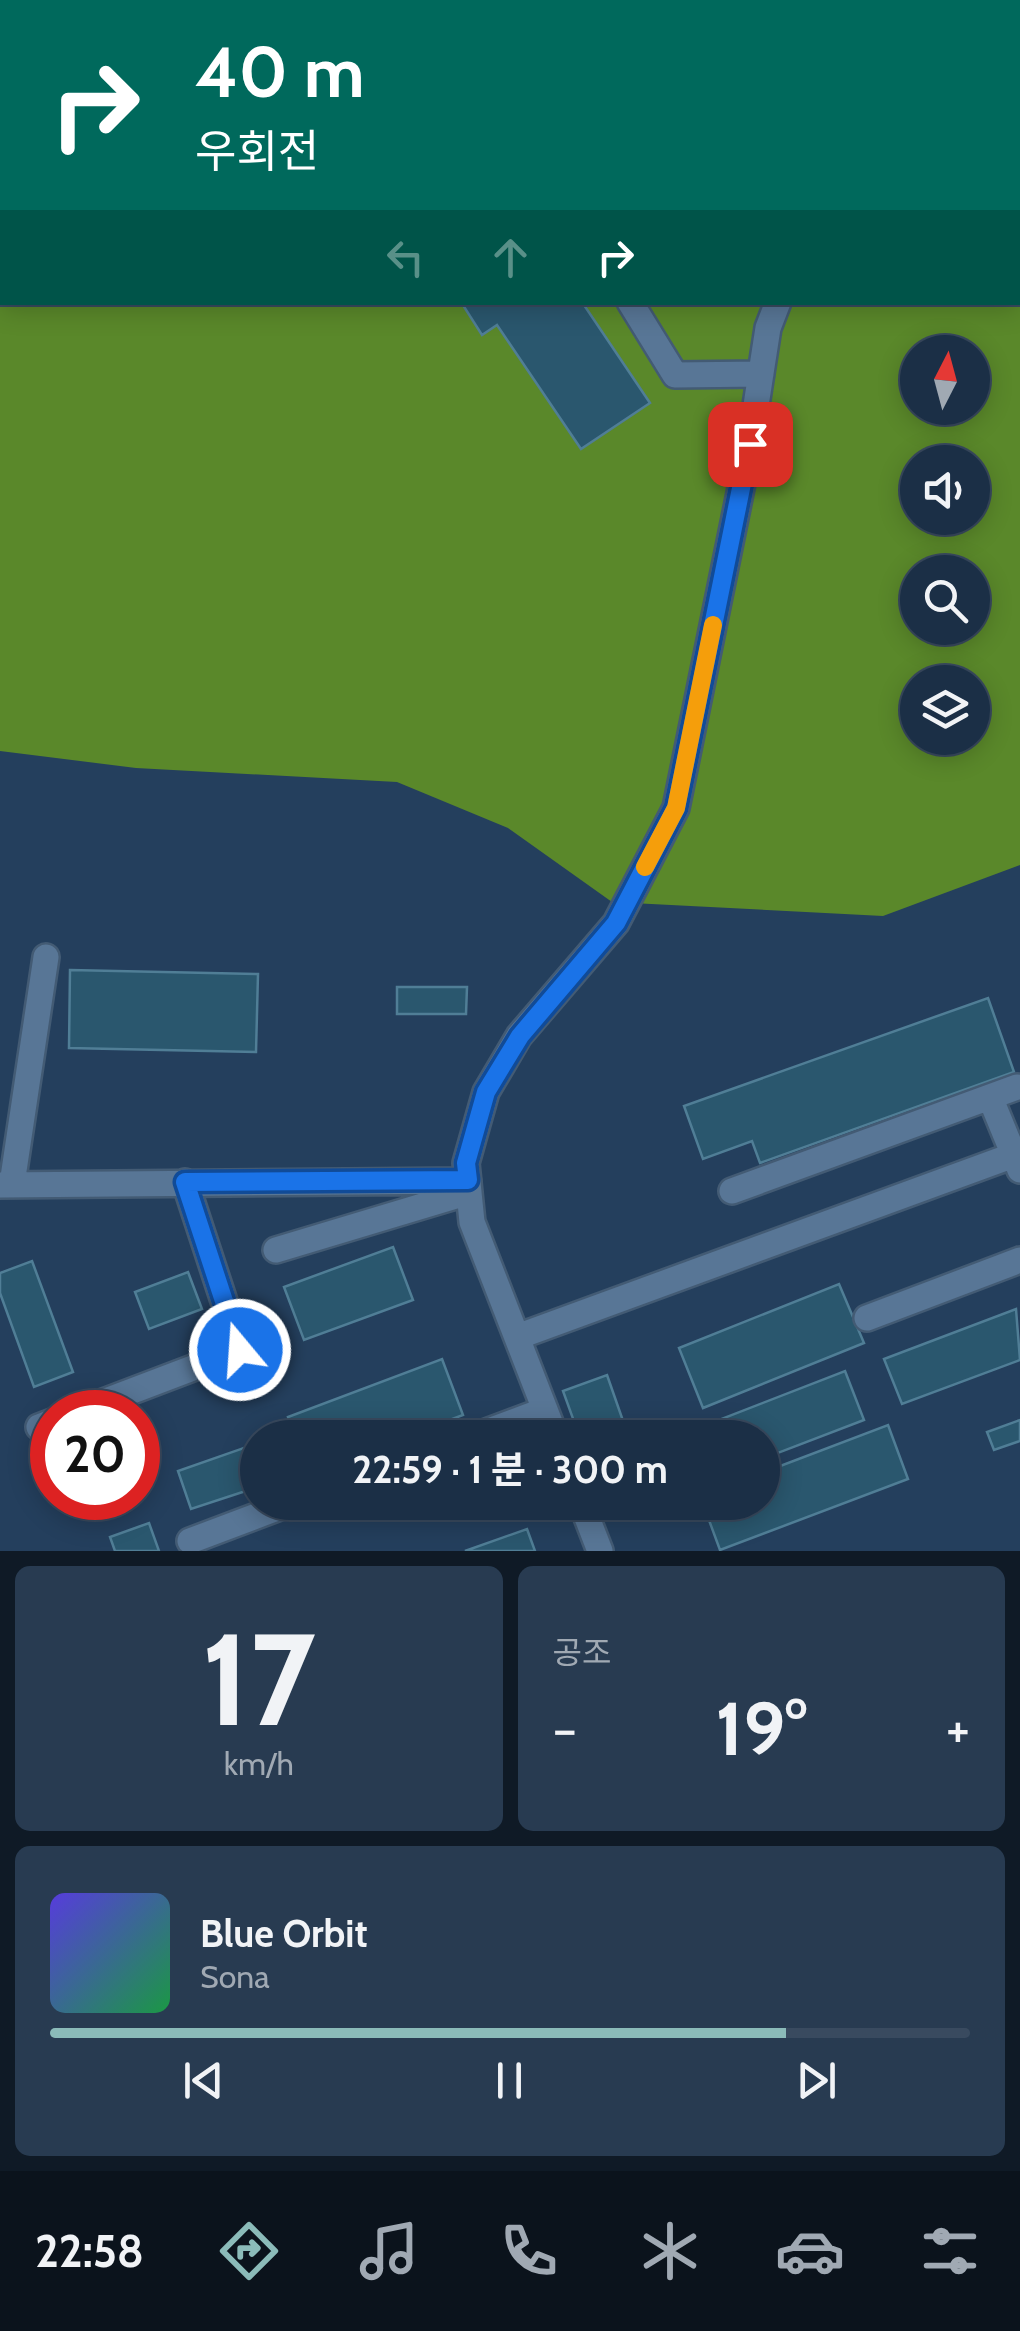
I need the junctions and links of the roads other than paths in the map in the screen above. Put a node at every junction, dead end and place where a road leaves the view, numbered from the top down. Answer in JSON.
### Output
{"nodes":[{"id":1,"x":632,"y":305,"type":"edge"},
{"id":2,"x":777,"y":305,"type":"edge"},
{"id":3,"x":760,"y":374,"type":"junction"},
{"id":4,"x":46,"y":957,"type":"dead end"},
{"id":5,"x":1017,"y":1087,"type":"dead end"},
{"id":6,"x":990,"y":1096,"type":"junction"},
{"id":7,"x":1017,"y":1163,"type":"edge"},
{"id":8,"x":185,"y":1182,"type":"junction"},
{"id":9,"x":6,"y":1184,"type":"edge"},
{"id":10,"x":469,"y":1186,"type":"junction"},
{"id":11,"x":732,"y":1190,"type":"dead end"},
{"id":12,"x":276,"y":1250,"type":"dead end"},
{"id":13,"x":1020,"y":1260,"type":"edge"},
{"id":14,"x":866,"y":1318,"type":"dead end"},
{"id":15,"x":517,"y":1337,"type":"junction"},
{"id":16,"x":135,"y":1390,"type":"edge"},
{"id":17,"x":545,"y":1410,"type":"junction"},
{"id":18,"x":518,"y":1420,"type":"edge"},
{"id":19,"x":549,"y":1420,"type":"edge"},
{"id":20,"x":244,"y":1520,"type":"edge"},
{"id":21,"x":588,"y":1520,"type":"edge"},
{"id":22,"x":190,"y":1540,"type":"dead end"},
{"id":23,"x":600,"y":1551,"type":"edge"}],
"edges":[{"from":1,"to":3,"type":"street"},
{"from":2,"to":3,"type":"street"},
{"from":3,"to":10,"type":"street"},
{"from":4,"to":9,"type":"street"},
{"from":5,"to":6,"type":"street"},
{"from":6,"to":7,"type":"street"},
{"from":6,"to":11,"type":"street"},
{"from":7,"to":15,"type":"street"},
{"from":8,"to":9,"type":"street"},
{"from":8,"to":10,"type":"street"},
{"from":8,"to":16,"type":"street"},
{"from":10,"to":12,"type":"street"},
{"from":10,"to":15,"type":"street"},
{"from":13,"to":14,"type":"street"},
{"from":15,"to":17,"type":"street"},
{"from":17,"to":18,"type":"street"},
{"from":17,"to":19,"type":"street"},
{"from":20,"to":22,"type":"street"},
{"from":21,"to":23,"type":"street"}]}
